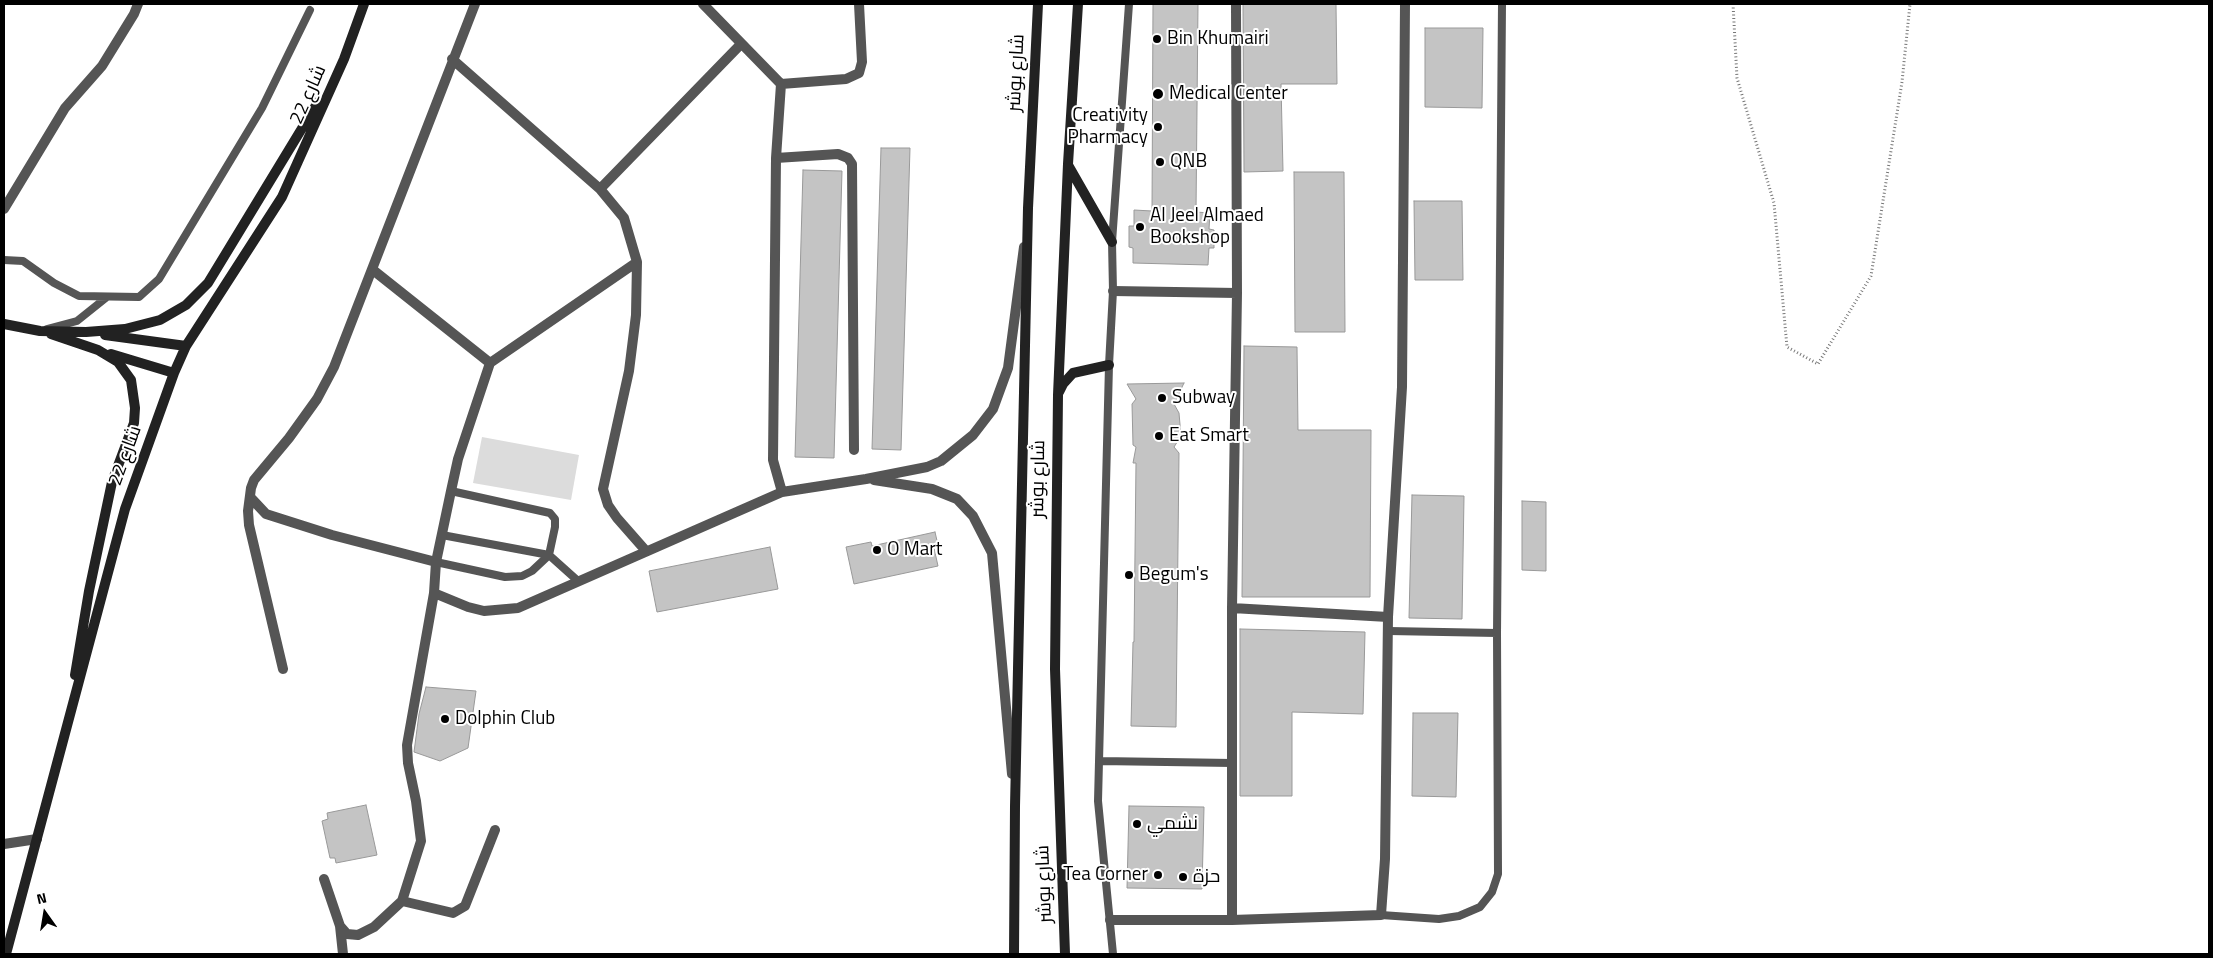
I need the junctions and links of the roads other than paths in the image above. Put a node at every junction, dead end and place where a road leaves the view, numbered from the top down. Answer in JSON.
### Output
{"nodes":[{"id":1,"x":138,"y":4,"type":"edge"},
{"id":2,"x":364,"y":4,"type":"edge"},
{"id":3,"x":475,"y":4,"type":"edge"},
{"id":4,"x":703,"y":4,"type":"edge"},
{"id":5,"x":859,"y":4,"type":"edge"},
{"id":6,"x":1038,"y":4,"type":"edge"},
{"id":7,"x":1078,"y":4,"type":"edge"},
{"id":8,"x":1129,"y":4,"type":"edge"},
{"id":9,"x":1236,"y":4,"type":"edge"},
{"id":10,"x":1405,"y":4,"type":"edge"},
{"id":11,"x":1502,"y":4,"type":"edge"},
{"id":12,"x":310,"y":10,"type":"dead end"},
{"id":13,"x":741,"y":44,"type":"junction"},
{"id":14,"x":344,"y":59,"type":"junction"},
{"id":15,"x":452,"y":59,"type":"junction"},
{"id":16,"x":780,"y":84,"type":"junction"},
{"id":17,"x":776,"y":158,"type":"junction"},
{"id":18,"x":1068,"y":164,"type":"junction"},
{"id":19,"x":600,"y":188,"type":"junction"},
{"id":20,"x":1028,"y":208,"type":"junction"},
{"id":21,"x":4,"y":209,"type":"edge"},
{"id":22,"x":1112,"y":242,"type":"junction"},
{"id":23,"x":4,"y":260,"type":"edge"},
{"id":24,"x":637,"y":262,"type":"junction"},
{"id":25,"x":373,"y":270,"type":"junction"},
{"id":26,"x":1114,"y":291,"type":"junction"},
{"id":27,"x":1237,"y":293,"type":"junction"},
{"id":28,"x":107,"y":297,"type":"junction"},
{"id":29,"x":4,"y":324,"type":"edge"},
{"id":30,"x":40,"y":331,"type":"junction"},
{"id":31,"x":86,"y":332,"type":"junction"},
{"id":32,"x":186,"y":346,"type":"junction"},
{"id":33,"x":98,"y":350,"type":"junction"},
{"id":34,"x":490,"y":363,"type":"junction"},
{"id":35,"x":1109,"y":365,"type":"junction"},
{"id":36,"x":174,"y":373,"type":"junction"},
{"id":37,"x":1058,"y":395,"type":"junction"},
{"id":38,"x":854,"y":450,"type":"dead end"},
{"id":39,"x":866,"y":479,"type":"junction"},
{"id":40,"x":451,"y":491,"type":"junction"},
{"id":41,"x":782,"y":492,"type":"junction"},
{"id":42,"x":251,"y":498,"type":"junction"},
{"id":43,"x":442,"y":536,"type":"junction"},
{"id":44,"x":646,"y":551,"type":"junction"},
{"id":45,"x":549,"y":555,"type":"junction"},
{"id":46,"x":436,"y":562,"type":"junction"},
{"id":47,"x":578,"y":581,"type":"junction"},
{"id":48,"x":434,"y":593,"type":"junction"},
{"id":49,"x":1232,"y":608,"type":"junction"},
{"id":50,"x":1388,"y":617,"type":"junction"},
{"id":51,"x":1389,"y":631,"type":"junction"},
{"id":52,"x":1497,"y":633,"type":"junction"},
{"id":53,"x":283,"y":670,"type":"dead end"},
{"id":54,"x":65,"y":732,"type":"junction"},
{"id":55,"x":1100,"y":761,"type":"junction"},
{"id":56,"x":1232,"y":763,"type":"junction"},
{"id":57,"x":1015,"y":806,"type":"junction"},
{"id":58,"x":495,"y":830,"type":"dead end"},
{"id":59,"x":37,"y":840,"type":"junction"},
{"id":60,"x":4,"y":844,"type":"edge"},
{"id":61,"x":324,"y":879,"type":"dead end"},
{"id":62,"x":402,"y":901,"type":"junction"},
{"id":63,"x":1381,"y":915,"type":"junction"},
{"id":64,"x":1110,"y":920,"type":"junction"},
{"id":65,"x":1232,"y":920,"type":"junction"},
{"id":66,"x":340,"y":926,"type":"junction"},
{"id":67,"x":6,"y":954,"type":"edge"},
{"id":68,"x":343,"y":954,"type":"edge"},
{"id":69,"x":1014,"y":954,"type":"edge"},
{"id":70,"x":1065,"y":954,"type":"edge"},
{"id":71,"x":1114,"y":954,"type":"edge"}],
"edges":[{"from":1,"to":21,"type":"street"},
{"from":2,"to":14,"type":"street","name":"شارع 22"},
{"from":3,"to":15,"type":"street"},
{"from":4,"to":13,"type":"street"},
{"from":5,"to":16,"type":"street"},
{"from":6,"to":20,"type":"street","name":"شارع بوشر"},
{"from":7,"to":18,"type":"street","name":"شارع بوشر"},
{"from":8,"to":22,"type":"lane"},
{"from":9,"to":27,"type":"street"},
{"from":10,"to":50,"type":"street"},
{"from":11,"to":52,"type":"lane"},
{"from":12,"to":28,"type":"lane"},
{"from":13,"to":16,"type":"street"},
{"from":13,"to":19,"type":"street"},
{"from":14,"to":31,"type":"street"},
{"from":14,"to":32,"type":"street","name":"شارع 22"},
{"from":15,"to":19,"type":"street"},
{"from":15,"to":25,"type":"street"},
{"from":16,"to":17,"type":"street"},
{"from":17,"to":38,"type":"street"},
{"from":17,"to":41,"type":"street"},
{"from":18,"to":22,"type":"street"},
{"from":18,"to":37,"type":"street","name":"شارع بوشر"},
{"from":19,"to":24,"type":"street"},
{"from":20,"to":39,"type":"street"},
{"from":20,"to":57,"type":"street","name":"شارع بوشر"},
{"from":22,"to":26,"type":"lane"},
{"from":23,"to":28,"type":"lane"},
{"from":24,"to":34,"type":"street"},
{"from":24,"to":44,"type":"street"},
{"from":25,"to":34,"type":"street"},
{"from":25,"to":42,"type":"street"},
{"from":26,"to":27,"type":"street"},
{"from":26,"to":35,"type":"lane"},
{"from":27,"to":49,"type":"street"},
{"from":28,"to":30,"type":"lane"},
{"from":29,"to":30,"type":"street"},
{"from":30,"to":31,"type":"street"},
{"from":30,"to":33,"type":"street"},
{"from":31,"to":32,"type":"street"},
{"from":32,"to":36,"type":"street","name":"شارع 22"},
{"from":33,"to":36,"type":"street"},
{"from":33,"to":54,"type":"street"},
{"from":34,"to":40,"type":"street"},
{"from":35,"to":37,"type":"street"},
{"from":35,"to":55,"type":"lane"},
{"from":36,"to":54,"type":"street","name":"شارع 22"},
{"from":37,"to":70,"type":"street","name":"شارع بوشر"},
{"from":39,"to":41,"type":"street"},
{"from":39,"to":57,"type":"street"},
{"from":40,"to":43,"type":"street"},
{"from":40,"to":45,"type":"lane"},
{"from":41,"to":44,"type":"street"},
{"from":42,"to":46,"type":"street"},
{"from":42,"to":53,"type":"street"},
{"from":43,"to":45,"type":"lane"},
{"from":43,"to":46,"type":"street"},
{"from":44,"to":47,"type":"street"},
{"from":45,"to":46,"type":"lane"},
{"from":45,"to":47,"type":"lane"},
{"from":46,"to":48,"type":"street"},
{"from":47,"to":48,"type":"street"},
{"from":48,"to":62,"type":"street"},
{"from":49,"to":50,"type":"street"},
{"from":49,"to":56,"type":"street"},
{"from":50,"to":51,"type":"street"},
{"from":51,"to":52,"type":"lane"},
{"from":51,"to":63,"type":"street"},
{"from":52,"to":63,"type":"lane"},
{"from":54,"to":59,"type":"street","name":"شارع 22"},
{"from":55,"to":56,"type":"lane"},
{"from":55,"to":64,"type":"lane"},
{"from":56,"to":65,"type":"street"},
{"from":57,"to":69,"type":"street","name":"شارع بوشر"},
{"from":58,"to":62,"type":"street"},
{"from":59,"to":60,"type":"street"},
{"from":59,"to":67,"type":"street","name":"شارع 22"},
{"from":61,"to":66,"type":"street"},
{"from":62,"to":66,"type":"street"},
{"from":63,"to":65,"type":"street"},
{"from":64,"to":65,"type":"street"},
{"from":64,"to":71,"type":"lane"},
{"from":66,"to":68,"type":"street"}]}
